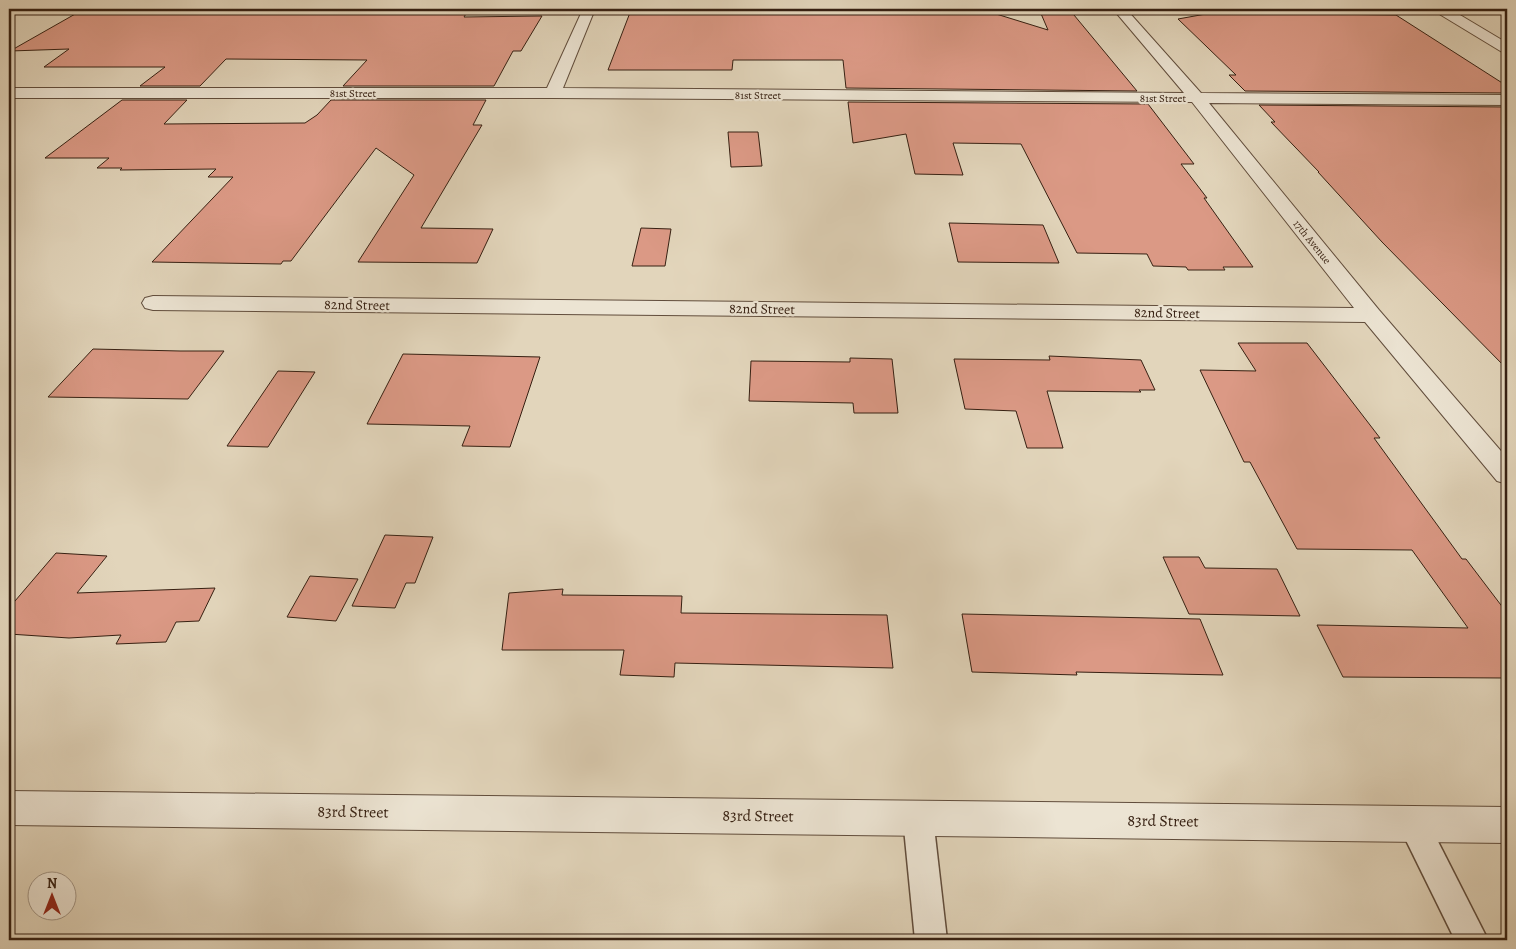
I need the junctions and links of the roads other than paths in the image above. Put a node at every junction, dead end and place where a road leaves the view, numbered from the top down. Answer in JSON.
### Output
{"nodes":[{"id":1,"x":589,"y":9,"type":"edge"},
{"id":2,"x":1119,"y":9,"type":"edge"},
{"id":3,"x":1441,"y":9,"type":"edge"},
{"id":4,"x":1507,"y":49,"type":"edge"},
{"id":5,"x":9,"y":93,"type":"edge"},
{"id":6,"x":553,"y":93,"type":"junction"},
{"id":7,"x":1197,"y":98,"type":"junction"},
{"id":8,"x":1507,"y":100,"type":"edge"},
{"id":9,"x":153,"y":303,"type":"dead end"},
{"id":10,"x":1370,"y":315,"type":"junction"},
{"id":11,"x":1507,"y":475,"type":"edge"},
{"id":12,"x":9,"y":808,"type":"edge"},
{"id":13,"x":918,"y":818,"type":"junction"},
{"id":14,"x":1413,"y":824,"type":"junction"},
{"id":15,"x":1507,"y":825,"type":"edge"},
{"id":16,"x":932,"y":940,"type":"edge"},
{"id":17,"x":1472,"y":940,"type":"edge"}],
"edges":[{"from":1,"to":6,"type":"street"},
{"from":2,"to":7,"type":"street","name":"17th Avenue"},
{"from":3,"to":4,"type":"street"},
{"from":5,"to":6,"type":"street","name":"81st Street"},
{"from":6,"to":7,"type":"street","name":"81st Street"},
{"from":7,"to":8,"type":"street","name":"81st Street"},
{"from":7,"to":10,"type":"street","name":"17th Avenue"},
{"from":9,"to":10,"type":"street","name":"82nd Street"},
{"from":10,"to":11,"type":"street","name":"17th Avenue"},
{"from":12,"to":13,"type":"street","name":"83rd Street"},
{"from":13,"to":14,"type":"street","name":"83rd Street"},
{"from":13,"to":16,"type":"lane"},
{"from":14,"to":15,"type":"street","name":"83rd Street"},
{"from":14,"to":17,"type":"lane"}]}
